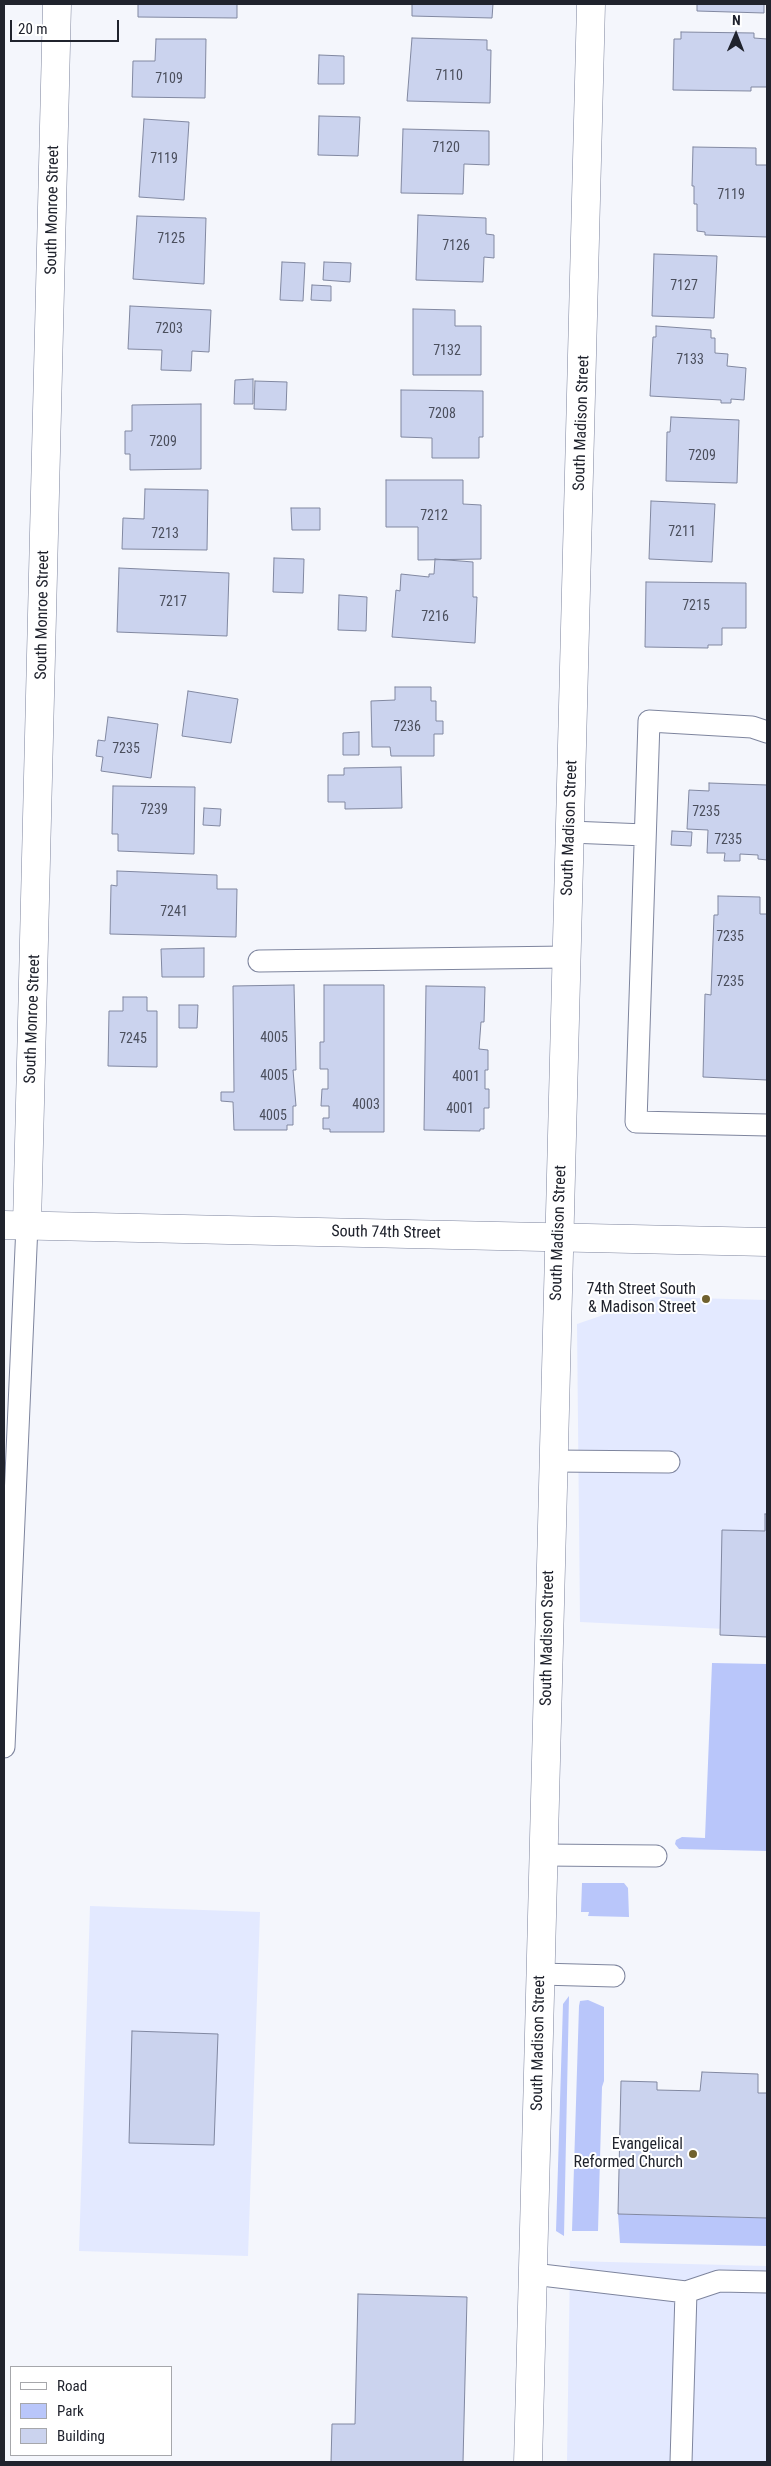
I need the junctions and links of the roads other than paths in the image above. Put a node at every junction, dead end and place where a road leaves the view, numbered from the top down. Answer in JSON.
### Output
{"nodes":[{"id":1,"x":57,"y":4,"type":"edge"},
{"id":2,"x":591,"y":4,"type":"edge"},
{"id":3,"x":767,"y":732,"type":"edge"},
{"id":4,"x":570,"y":832,"type":"junction"},
{"id":5,"x":644,"y":835,"type":"junction"},
{"id":6,"x":567,"y":957,"type":"junction"},
{"id":7,"x":259,"y":961,"type":"dead end"},
{"id":8,"x":767,"y":1124,"type":"edge"},
{"id":9,"x":15,"y":1225,"type":"edge"},
{"id":10,"x":558,"y":1237,"type":"junction"},
{"id":11,"x":767,"y":1242,"type":"edge"},
{"id":12,"x":11,"y":1405,"type":"edge"},
{"id":13,"x":553,"y":1461,"type":"junction"},
{"id":14,"x":669,"y":1462,"type":"dead end"},
{"id":15,"x":4,"y":1747,"type":"edge"},
{"id":16,"x":543,"y":1855,"type":"junction"},
{"id":17,"x":656,"y":1856,"type":"dead end"},
{"id":18,"x":540,"y":1974,"type":"junction"},
{"id":19,"x":614,"y":1976,"type":"dead end"},
{"id":20,"x":533,"y":2274,"type":"junction"},
{"id":21,"x":767,"y":2282,"type":"edge"},
{"id":22,"x":686,"y":2292,"type":"junction"},
{"id":23,"x":528,"y":2462,"type":"edge"},
{"id":24,"x":680,"y":2462,"type":"edge"}],
"edges":[{"from":1,"to":9,"type":"street","name":"South Monroe Street"},
{"from":2,"to":4,"type":"street","name":"South Madison Street"},
{"from":3,"to":5,"type":"lane"},
{"from":4,"to":5,"type":"lane"},
{"from":4,"to":6,"type":"street","name":"South Madison Street"},
{"from":5,"to":8,"type":"lane"},
{"from":6,"to":7,"type":"lane"},
{"from":6,"to":10,"type":"street","name":"South Madison Street"},
{"from":9,"to":10,"type":"street","name":"South 74th Street"},
{"from":9,"to":12,"type":"lane"},
{"from":10,"to":11,"type":"street","name":"South 74th Street"},
{"from":10,"to":13,"type":"street","name":"South Madison Street"},
{"from":12,"to":15,"type":"lane"},
{"from":13,"to":14,"type":"lane"},
{"from":13,"to":16,"type":"street","name":"South Madison Street"},
{"from":16,"to":17,"type":"lane"},
{"from":16,"to":18,"type":"street","name":"South Madison Street"},
{"from":18,"to":19,"type":"lane"},
{"from":18,"to":20,"type":"street","name":"South Madison Street"},
{"from":20,"to":22,"type":"lane"},
{"from":20,"to":23,"type":"street","name":"South Madison Street"},
{"from":21,"to":22,"type":"lane"},
{"from":22,"to":24,"type":"lane"}]}
